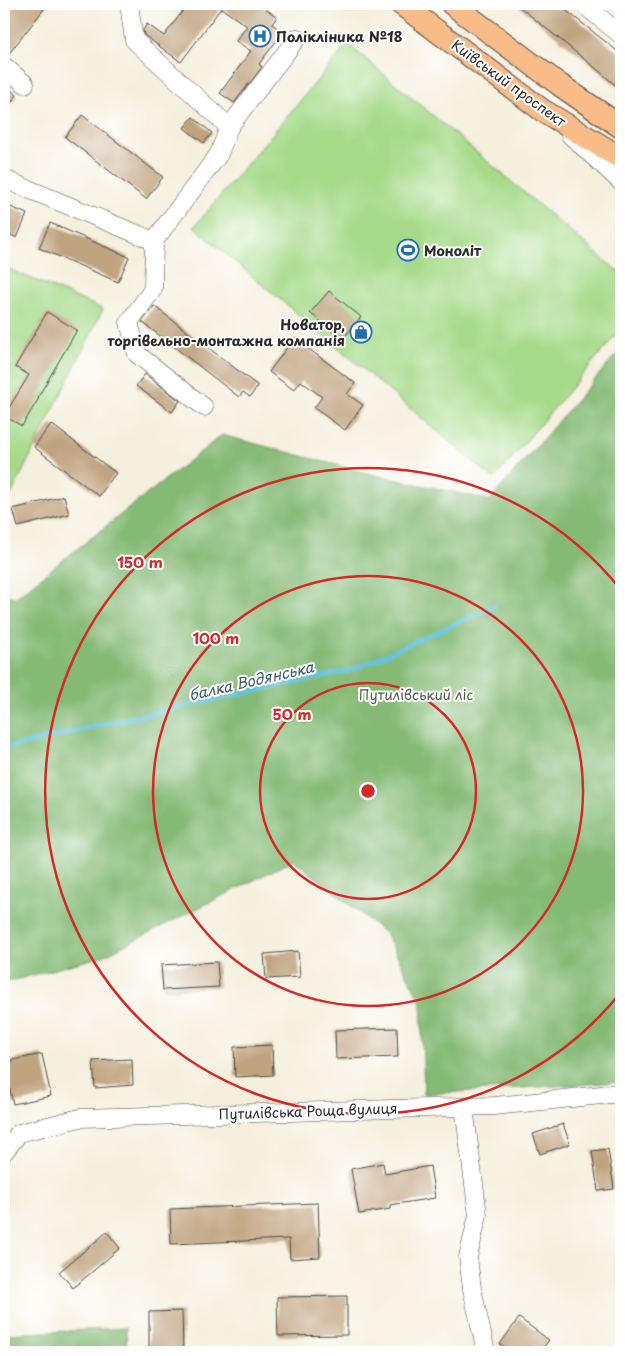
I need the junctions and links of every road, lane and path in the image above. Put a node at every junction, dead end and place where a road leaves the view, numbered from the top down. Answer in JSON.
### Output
{"nodes":[{"id":1,"x":129,"y":4,"type":"edge"},
{"id":2,"x":401,"y":4,"type":"edge"},
{"id":3,"x":452,"y":4,"type":"edge"},
{"id":4,"x":583,"y":4,"type":"edge"},
{"id":5,"x":619,"y":27,"type":"edge"},
{"id":6,"x":297,"y":38,"type":"dead end"},
{"id":7,"x":4,"y":66,"type":"edge"},
{"id":8,"x":25,"y":84,"type":"dead end"},
{"id":9,"x":560,"y":85,"type":"junction"},
{"id":10,"x":542,"y":110,"type":"junction"},
{"id":11,"x":595,"y":110,"type":"junction"},
{"id":12,"x":229,"y":127,"type":"junction"},
{"id":13,"x":621,"y":127,"type":"edge"},
{"id":14,"x":621,"y":140,"type":"edge"},
{"id":15,"x":621,"y":158,"type":"edge"},
{"id":16,"x":4,"y":179,"type":"edge"},
{"id":17,"x":621,"y":182,"type":"edge"},
{"id":18,"x":154,"y":241,"type":"junction"},
{"id":19,"x":204,"y":407,"type":"dead end"},
{"id":20,"x":621,"y":1093,"type":"edge"},
{"id":21,"x":464,"y":1107,"type":"junction"},
{"id":22,"x":4,"y":1152,"type":"edge"},
{"id":23,"x":486,"y":1352,"type":"edge"}],
"edges":[{"from":1,"to":12,"type":"street"},
{"from":2,"to":10,"type":"main road","name":"Київський проспект"},
{"from":3,"to":9,"type":"main road","name":"Київський проспект"},
{"from":4,"to":5,"type":"street"},
{"from":6,"to":12,"type":"street"},
{"from":7,"to":8,"type":"street"},
{"from":9,"to":10,"type":"main road"},
{"from":9,"to":11,"type":"main road","name":"Київський проспект"},
{"from":10,"to":15,"type":"main road","name":"Київський проспект"},
{"from":10,"to":17,"type":"street"},
{"from":11,"to":13,"type":"main road","name":"Київський проспект"},
{"from":11,"to":14,"type":"street"},
{"from":12,"to":18,"type":"street"},
{"from":16,"to":18,"type":"street"},
{"from":18,"to":19,"type":"street"},
{"from":20,"to":21,"type":"street","name":"Путилівська Роща вулиця"},
{"from":21,"to":22,"type":"street","name":"Путилівська Роща вулиця"},
{"from":21,"to":23,"type":"street"}]}
